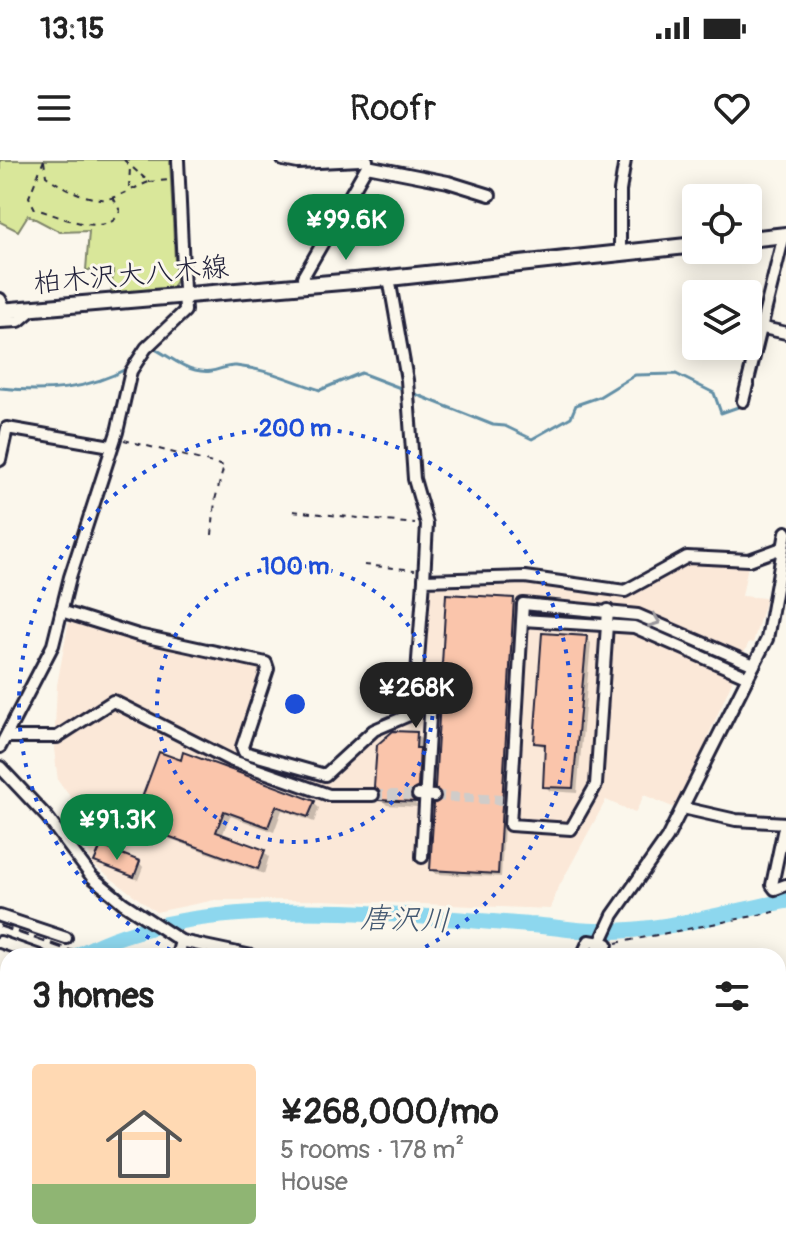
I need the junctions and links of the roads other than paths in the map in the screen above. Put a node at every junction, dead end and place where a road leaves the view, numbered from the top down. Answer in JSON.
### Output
{"nodes":[{"id":1,"x":178,"y":160,"type":"edge"},
{"id":2,"x":283,"y":160,"type":"edge"},
{"id":3,"x":625,"y":160,"type":"edge"},
{"id":4,"x":365,"y":162,"type":"edge"},
{"id":5,"x":490,"y":195,"type":"dead end"},
{"id":6,"x":785,"y":235,"type":"edge"},
{"id":7,"x":762,"y":237,"type":"edge"},
{"id":8,"x":682,"y":246,"type":"edge"},
{"id":9,"x":620,"y":253,"type":"junction"},
{"id":10,"x":389,"y":278,"type":"junction"},
{"id":11,"x":304,"y":285,"type":"junction"},
{"id":12,"x":184,"y":295,"type":"junction"},
{"id":13,"x":2,"y":310,"type":"edge"},
{"id":14,"x":762,"y":316,"type":"edge"},
{"id":15,"x":762,"y":328,"type":"edge"},
{"id":16,"x":786,"y":333,"type":"edge"},
{"id":17,"x":752,"y":360,"type":"edge"},
{"id":18,"x":743,"y":401,"type":"dead end"},
{"id":19,"x":114,"y":442,"type":"junction"},
{"id":20,"x":0,"y":460,"type":"edge"},
{"id":21,"x":786,"y":532,"type":"edge"},
{"id":22,"x":782,"y":548,"type":"junction"},
{"id":23,"x":424,"y":575,"type":"junction"},
{"id":24,"x":608,"y":610,"type":"junction"},
{"id":25,"x":61,"y":611,"type":"junction"},
{"id":26,"x":523,"y":620,"type":"junction"},
{"id":27,"x":607,"y":624,"type":"junction"},
{"id":28,"x":754,"y":665,"type":"junction"},
{"id":29,"x":748,"y":677,"type":"junction"},
{"id":30,"x":432,"y":680,"type":"dead end"},
{"id":31,"x":3,"y":742,"type":"edge"},
{"id":32,"x":0,"y":767,"type":"edge"},
{"id":33,"x":373,"y":795,"type":"tunnel mouth"},
{"id":34,"x":683,"y":808,"type":"junction"},
{"id":35,"x":785,"y":823,"type":"edge"},
{"id":36,"x":422,"y":857,"type":"dead end"},
{"id":37,"x":786,"y":885,"type":"edge"},
{"id":38,"x":0,"y":916,"type":"edge"},
{"id":39,"x":66,"y":938,"type":"dead end"},
{"id":40,"x":181,"y":941,"type":"junction"},
{"id":41,"x":603,"y":942,"type":"junction"},
{"id":42,"x":179,"y":948,"type":"edge"},
{"id":43,"x":214,"y":948,"type":"edge"},
{"id":44,"x":586,"y":948,"type":"edge"},
{"id":45,"x":599,"y":948,"type":"edge"},
{"id":46,"x":603,"y":948,"type":"edge"}],
"edges":[{"from":1,"to":12,"type":"street"},
{"from":2,"to":4,"type":"street"},
{"from":3,"to":9,"type":"street"},
{"from":4,"to":5,"type":"street"},
{"from":4,"to":11,"type":"street"},
{"from":6,"to":7,"type":"main road"},
{"from":6,"to":14,"type":"street"},
{"from":8,"to":9,"type":"main road","name":"柏木沢大八木線"},
{"from":9,"to":10,"type":"main road","name":"柏木沢大八木線"},
{"from":10,"to":11,"type":"main road","name":"柏木沢大八木線"},
{"from":10,"to":23,"type":"street"},
{"from":11,"to":12,"type":"main road","name":"柏木沢大八木線"},
{"from":12,"to":13,"type":"main road","name":"柏木沢大八木線"},
{"from":12,"to":19,"type":"street"},
{"from":15,"to":16,"type":"street"},
{"from":17,"to":18,"type":"street"},
{"from":19,"to":20,"type":"street"},
{"from":19,"to":25,"type":"street"},
{"from":21,"to":22,"type":"street"},
{"from":22,"to":23,"type":"street"},
{"from":22,"to":28,"type":"street"},
{"from":23,"to":25,"type":"street"},
{"from":24,"to":26,"type":"street"},
{"from":24,"to":27,"type":"street"},
{"from":24,"to":28,"type":"street","one_way":true},
{"from":25,"to":31,"type":"street"},
{"from":26,"to":27,"type":"street"},
{"from":26,"to":27,"type":"street"},
{"from":27,"to":29,"type":"street"},
{"from":28,"to":29,"type":"street"},
{"from":29,"to":34,"type":"street"},
{"from":30,"to":36,"type":"street"},
{"from":31,"to":33,"type":"street"},
{"from":32,"to":40,"type":"street"},
{"from":34,"to":35,"type":"street"},
{"from":34,"to":41,"type":"street"},
{"from":35,"to":37,"type":"street"},
{"from":38,"to":39,"type":"street"},
{"from":40,"to":42,"type":"street"},
{"from":40,"to":43,"type":"street"},
{"from":41,"to":44,"type":"street"},
{"from":41,"to":45,"type":"street"},
{"from":41,"to":46,"type":"street"}]}
